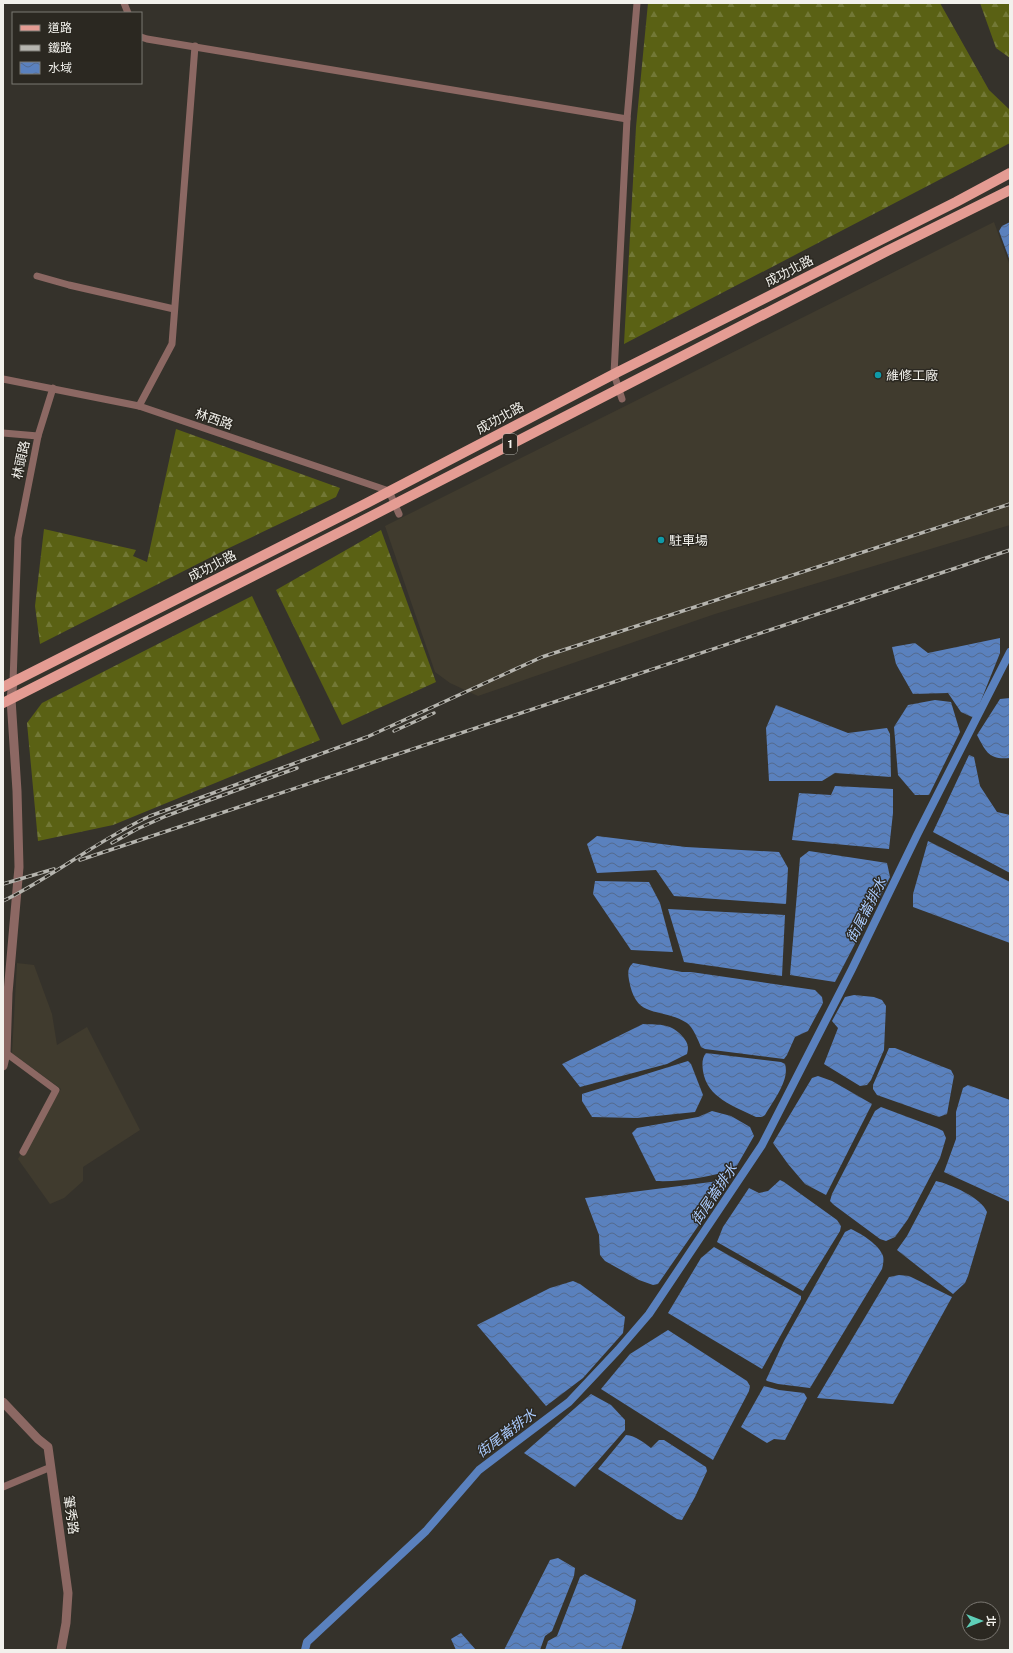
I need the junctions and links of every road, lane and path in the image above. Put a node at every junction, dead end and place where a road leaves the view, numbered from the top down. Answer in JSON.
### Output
{"nodes":[{"id":1,"x":636,"y":3,"type":"edge"},
{"id":2,"x":142,"y":37,"type":"edge"},
{"id":3,"x":194,"y":46,"type":"junction"},
{"id":4,"x":627,"y":119,"type":"junction"},
{"id":5,"x":1010,"y":173,"type":"edge"},
{"id":6,"x":1010,"y":190,"type":"edge"},
{"id":7,"x":37,"y":276,"type":"dead end"},
{"id":8,"x":174,"y":309,"type":"junction"},
{"id":9,"x":614,"y":374,"type":"junction"},
{"id":10,"x":3,"y":378,"type":"edge"},
{"id":11,"x":53,"y":388,"type":"junction"},
{"id":12,"x":619,"y":388,"type":"junction"},
{"id":13,"x":622,"y":399,"type":"dead end"},
{"id":14,"x":140,"y":406,"type":"junction"},
{"id":15,"x":3,"y":433,"type":"edge"},
{"id":16,"x":38,"y":436,"type":"junction"},
{"id":17,"x":389,"y":491,"type":"junction"},
{"id":18,"x":395,"y":503,"type":"junction"},
{"id":19,"x":399,"y":514,"type":"dead end"},
{"id":20,"x":13,"y":682,"type":"junction"},
{"id":21,"x":3,"y":687,"type":"edge"},
{"id":22,"x":7,"y":701,"type":"edge"},
{"id":23,"x":6,"y":1053,"type":"junction"},
{"id":24,"x":3,"y":1066,"type":"edge"},
{"id":25,"x":23,"y":1152,"type":"dead end"},
{"id":26,"x":3,"y":1402,"type":"edge"},
{"id":27,"x":51,"y":1467,"type":"junction"},
{"id":28,"x":3,"y":1487,"type":"edge"},
{"id":29,"x":61,"y":1650,"type":"edge"}],
"edges":[{"from":1,"to":4,"type":"street"},
{"from":2,"to":3,"type":"street"},
{"from":3,"to":4,"type":"street"},
{"from":3,"to":8,"type":"street"},
{"from":4,"to":9,"type":"street"},
{"from":5,"to":9,"type":"main road","name":"成功北路","number":"1"},
{"from":6,"to":12,"type":"main road","name":"成功北路","number":"1"},
{"from":7,"to":8,"type":"street"},
{"from":8,"to":14,"type":"street"},
{"from":9,"to":12,"type":"street"},
{"from":9,"to":17,"type":"main road","name":"成功北路","number":"1"},
{"from":10,"to":11,"type":"street","name":"林西路"},
{"from":11,"to":14,"type":"street","name":"林西路"},
{"from":11,"to":16,"type":"street","name":"林頭路"},
{"from":12,"to":13,"type":"street"},
{"from":12,"to":18,"type":"main road","name":"成功北路","number":"1"},
{"from":14,"to":17,"type":"street","name":"林西路"},
{"from":15,"to":16,"type":"street"},
{"from":16,"to":20,"type":"street","name":"林頭路"},
{"from":17,"to":18,"type":"street"},
{"from":17,"to":20,"type":"main road","name":"成功北路","number":"1"},
{"from":18,"to":19,"type":"street"},
{"from":18,"to":22,"type":"main road","name":"成功北路","number":"1"},
{"from":20,"to":21,"type":"main road","name":"成功北路","number":"1"},
{"from":20,"to":22,"type":"street"},
{"from":22,"to":23,"type":"street"},
{"from":23,"to":24,"type":"street"},
{"from":23,"to":25,"type":"street"},
{"from":26,"to":27,"type":"street","name":"筆秀路"},
{"from":27,"to":28,"type":"street"},
{"from":27,"to":29,"type":"street","name":"筆秀路"}]}
